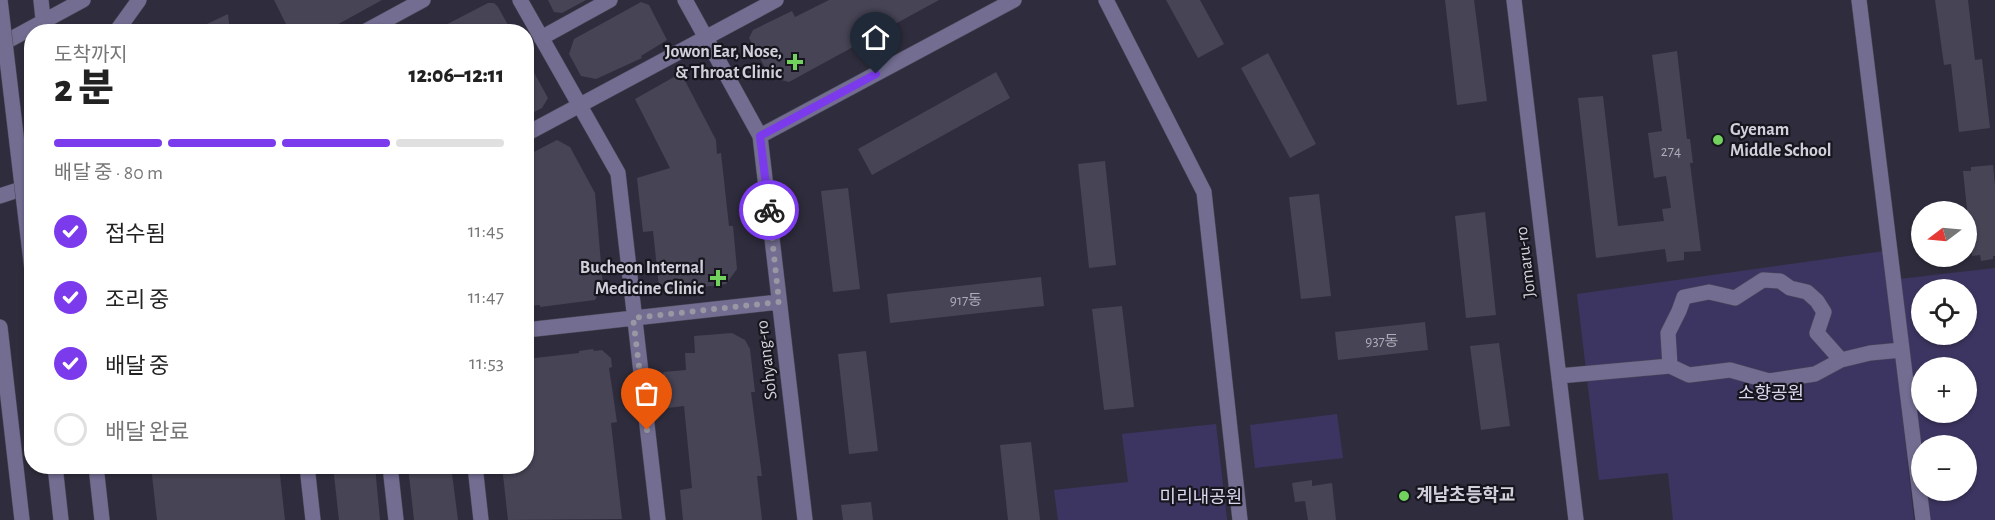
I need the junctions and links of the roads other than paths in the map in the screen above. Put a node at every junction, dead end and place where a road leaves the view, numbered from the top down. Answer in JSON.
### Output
{"nodes":[{"id":1,"x":0,"y":0,"type":"edge"},
{"id":2,"x":41,"y":0,"type":"edge"},
{"id":3,"x":83,"y":0,"type":"edge"},
{"id":4,"x":139,"y":0,"type":"edge"},
{"id":5,"x":423,"y":0,"type":"edge"},
{"id":6,"x":519,"y":0,"type":"edge"},
{"id":7,"x":610,"y":0,"type":"edge"},
{"id":8,"x":685,"y":0,"type":"edge"},
{"id":9,"x":776,"y":0,"type":"edge"},
{"id":10,"x":1014,"y":0,"type":"edge"},
{"id":11,"x":1106,"y":0,"type":"edge"},
{"id":12,"x":1514,"y":0,"type":"edge"},
{"id":13,"x":1859,"y":0,"type":"edge"},
{"id":14,"x":44,"y":24,"type":"edge"},
{"id":15,"x":48,"y":24,"type":"edge"},
{"id":16,"x":122,"y":24,"type":"edge"},
{"id":17,"x":379,"y":24,"type":"edge"},
{"id":18,"x":533,"y":24,"type":"edge"},
{"id":19,"x":534,"y":26,"type":"edge"},
{"id":20,"x":24,"y":35,"type":"edge"},
{"id":21,"x":541,"y":38,"type":"junction"},
{"id":22,"x":706,"y":38,"type":"junction"},
{"id":23,"x":0,"y":45,"type":"edge"},
{"id":24,"x":579,"y":105,"type":"junction"},
{"id":25,"x":534,"y":130,"type":"edge"},
{"id":26,"x":760,"y":136,"type":"junction"},
{"id":27,"x":24,"y":188,"type":"edge"},
{"id":28,"x":0,"y":196,"type":"edge"},
{"id":29,"x":24,"y":202,"type":"edge"},
{"id":30,"x":779,"y":302,"type":"junction"},
{"id":31,"x":633,"y":318,"type":"junction"},
{"id":32,"x":0,"y":327,"type":"edge"},
{"id":33,"x":534,"y":329,"type":"edge"},
{"id":34,"x":1902,"y":350,"type":"junction"},
{"id":35,"x":1841,"y":360,"type":"junction"},
{"id":36,"x":1670,"y":366,"type":"junction"},
{"id":37,"x":1559,"y":376,"type":"junction"},
{"id":38,"x":4,"y":392,"type":"edge"},
{"id":39,"x":56,"y":474,"type":"edge"},
{"id":40,"x":97,"y":474,"type":"edge"},
{"id":41,"x":308,"y":474,"type":"edge"},
{"id":42,"x":391,"y":474,"type":"edge"},
{"id":43,"x":476,"y":474,"type":"edge"},
{"id":44,"x":22,"y":520,"type":"edge"},
{"id":45,"x":61,"y":520,"type":"edge"},
{"id":46,"x":102,"y":520,"type":"edge"},
{"id":47,"x":313,"y":520,"type":"edge"},
{"id":48,"x":396,"y":520,"type":"edge"},
{"id":49,"x":481,"y":520,"type":"edge"},
{"id":50,"x":658,"y":520,"type":"edge"},
{"id":51,"x":805,"y":520,"type":"edge"},
{"id":52,"x":1240,"y":520,"type":"edge"},
{"id":53,"x":1576,"y":520,"type":"edge"},
{"id":54,"x":1923,"y":520,"type":"edge"}],
"edges":[{"from":1,"to":29,"type":"street","bridge":true},
{"from":2,"to":14,"type":"street"},
{"from":3,"to":15,"type":"street"},
{"from":4,"to":16,"type":"street"},
{"from":5,"to":17,"type":"street"},
{"from":6,"to":18,"type":"street"},
{"from":7,"to":21,"type":"street"},
{"from":8,"to":22,"type":"street","name":"Sohyang-ro"},
{"from":9,"to":22,"type":"street"},
{"from":10,"to":26,"type":"street"},
{"from":11,"to":52,"type":"street"},
{"from":12,"to":37,"type":"street","name":"Jomaru-ro"},
{"from":13,"to":34,"type":"street"},
{"from":19,"to":21,"type":"street"},
{"from":20,"to":23,"type":"street"},
{"from":21,"to":24,"type":"street"},
{"from":22,"to":24,"type":"street"},
{"from":22,"to":26,"type":"street","name":"Sohyang-ro"},
{"from":24,"to":25,"type":"street"},
{"from":24,"to":31,"type":"street"},
{"from":26,"to":30,"type":"street","name":"Sohyang-ro"},
{"from":27,"to":28,"type":"street"},
{"from":30,"to":31,"type":"street"},
{"from":30,"to":51,"type":"street","name":"Sohyang-ro"},
{"from":31,"to":33,"type":"street"},
{"from":31,"to":50,"type":"street"},
{"from":32,"to":38,"type":"street"},
{"from":34,"to":35,"type":"street"},
{"from":34,"to":54,"type":"street"},
{"from":35,"to":36,"type":"street"},
{"from":35,"to":36,"type":"street"},
{"from":36,"to":37,"type":"street"},
{"from":37,"to":53,"type":"street","name":"Jomaru-ro"},
{"from":38,"to":44,"type":"street"},
{"from":39,"to":45,"type":"street"},
{"from":40,"to":46,"type":"street"},
{"from":41,"to":47,"type":"street"},
{"from":42,"to":48,"type":"street"},
{"from":43,"to":49,"type":"street"}]}
